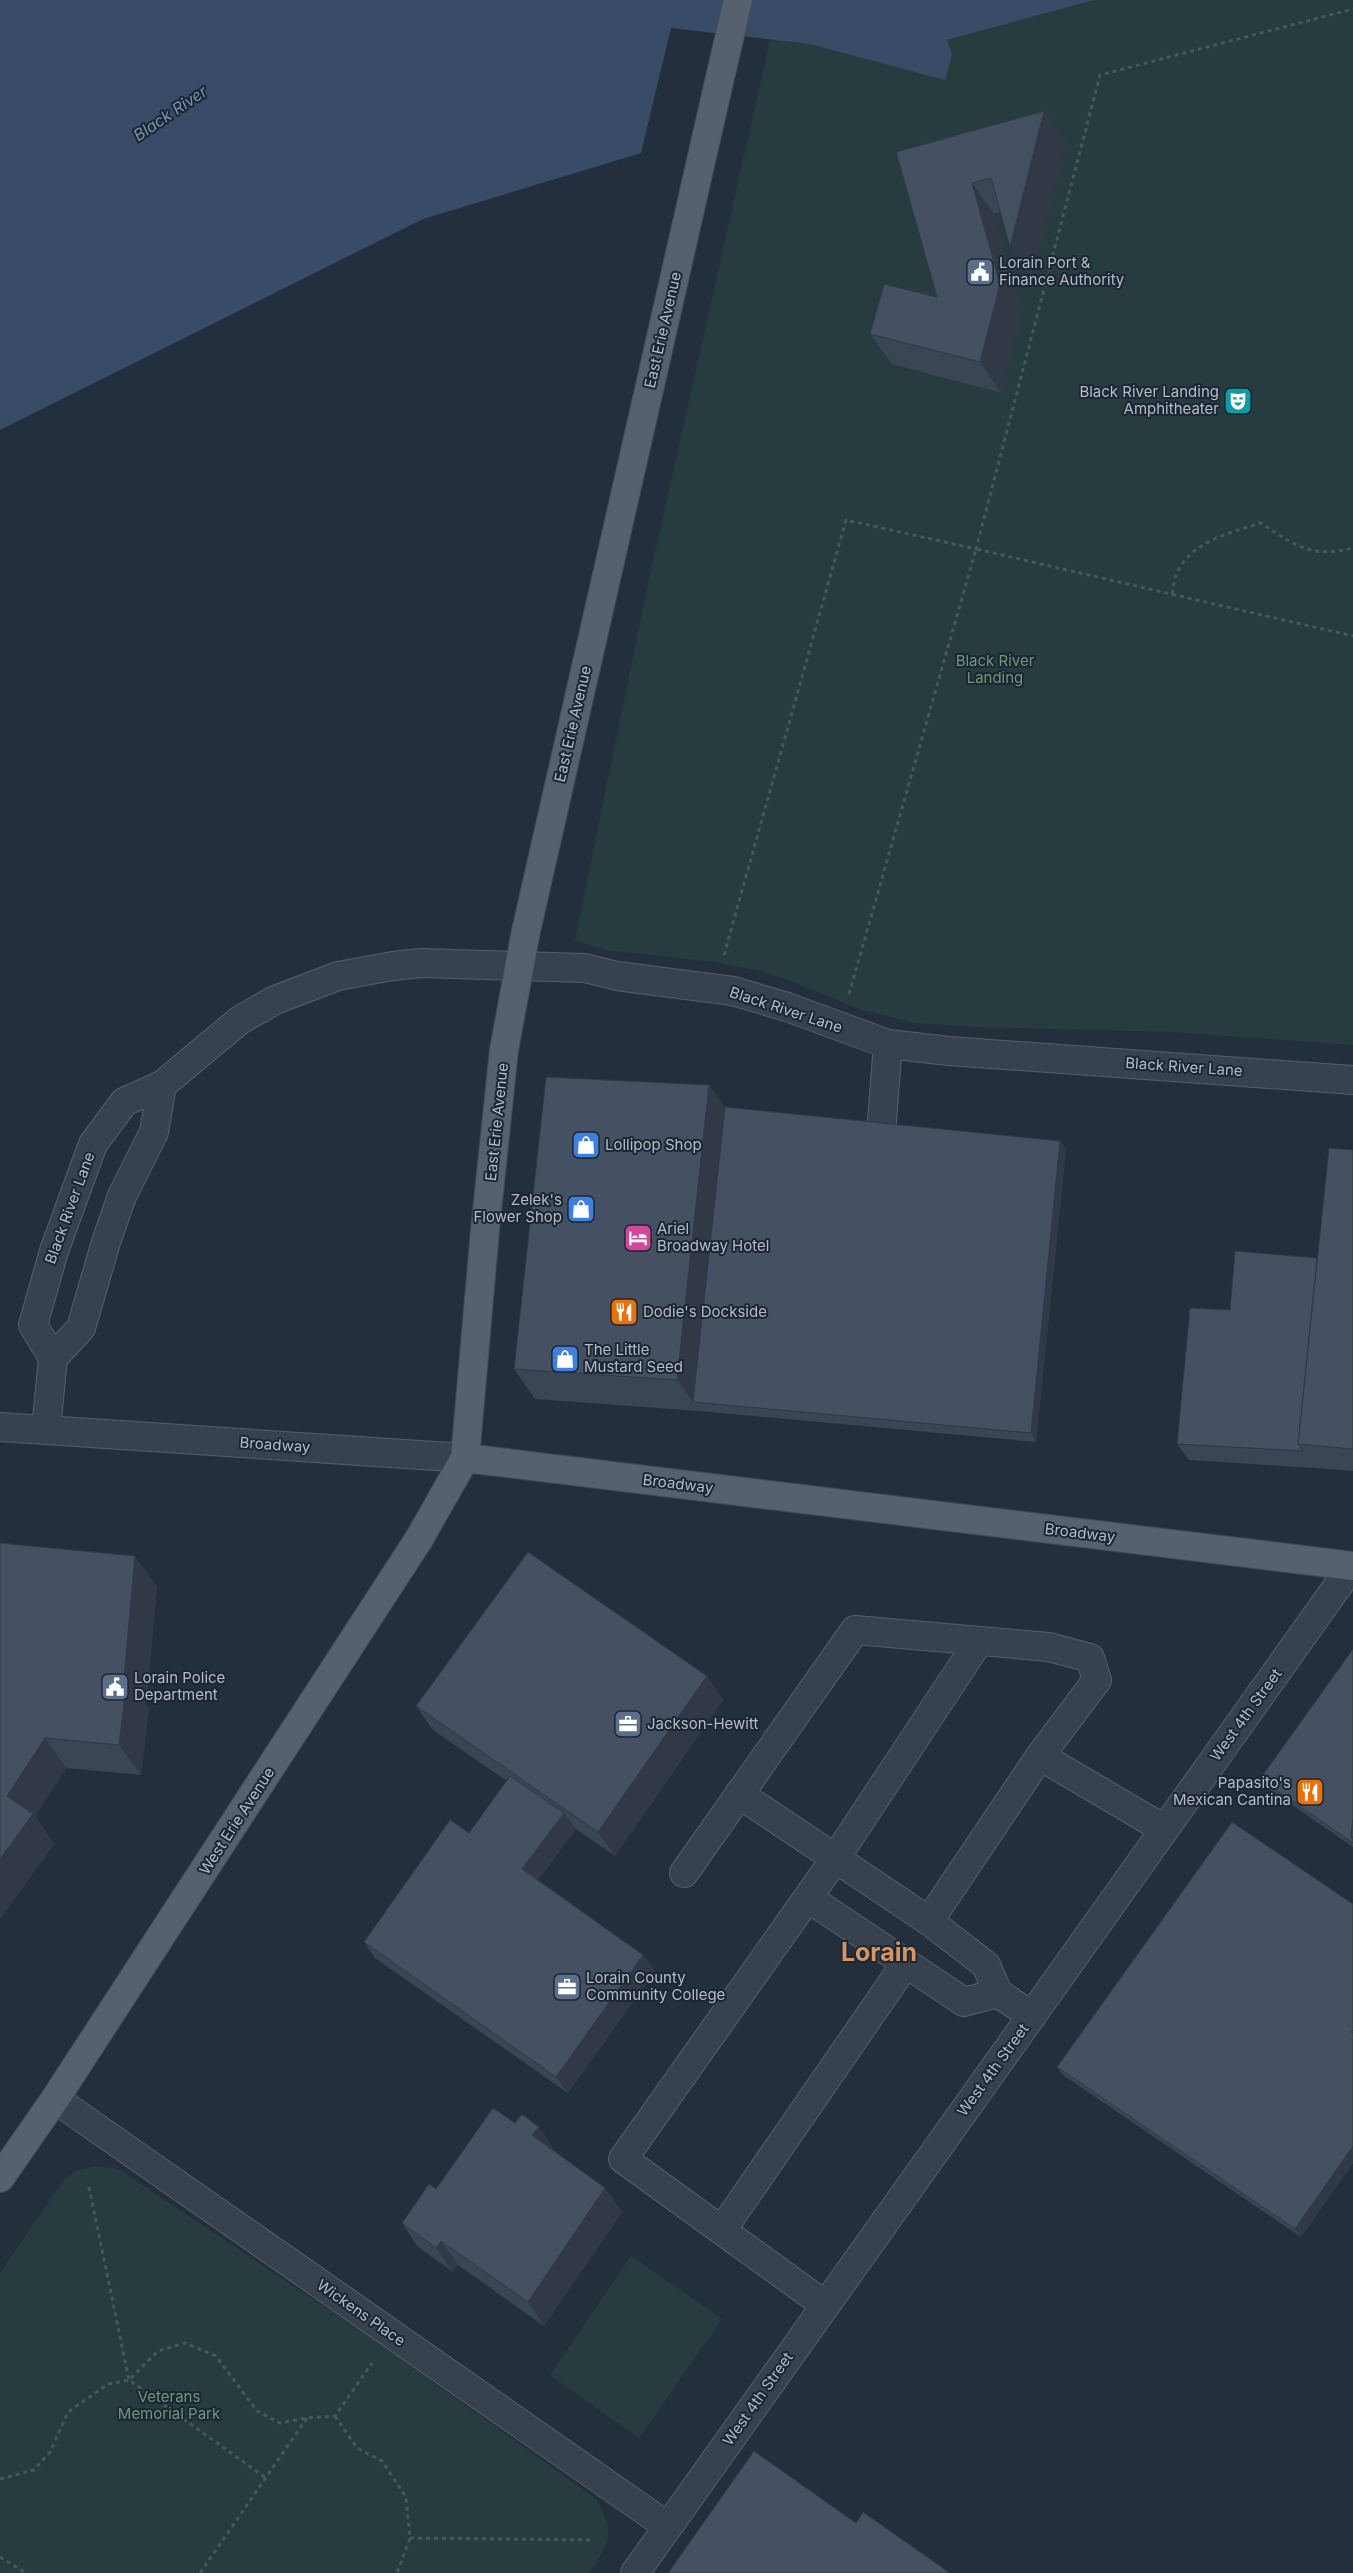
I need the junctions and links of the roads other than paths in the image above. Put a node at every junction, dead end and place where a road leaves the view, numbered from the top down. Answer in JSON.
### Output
{"nodes":[{"id":1,"x":738,"y":0,"type":"edge"},
{"id":2,"x":888,"y":1044,"type":"junction"},
{"id":3,"x":1353,"y":1080,"type":"edge"},
{"id":4,"x":162,"y":1086,"type":"junction"},
{"id":5,"x":879,"y":1175,"type":"edge"},
{"id":6,"x":53,"y":1358,"type":"junction"},
{"id":7,"x":0,"y":1427,"type":"edge"},
{"id":8,"x":46,"y":1430,"type":"junction"},
{"id":9,"x":465,"y":1458,"type":"junction"},
{"id":10,"x":1352,"y":1566,"type":"edge"},
{"id":11,"x":979,"y":1641,"type":"junction"},
{"id":12,"x":1040,"y":1756,"type":"junction"},
{"id":13,"x":739,"y":1794,"type":"junction"},
{"id":14,"x":1164,"y":1830,"type":"junction"},
{"id":15,"x":835,"y":1859,"type":"junction"},
{"id":16,"x":684,"y":1873,"type":"dead end"},
{"id":17,"x":808,"y":1898,"type":"junction"},
{"id":18,"x":929,"y":1921,"type":"junction"},
{"id":19,"x":906,"y":1963,"type":"junction"},
{"id":20,"x":998,"y":1993,"type":"junction"},
{"id":21,"x":1032,"y":2016,"type":"junction"},
{"id":22,"x":55,"y":2099,"type":"junction"},
{"id":23,"x":0,"y":2178,"type":"edge"},
{"id":24,"x":722,"y":2230,"type":"junction"},
{"id":25,"x":825,"y":2305,"type":"junction"},
{"id":26,"x":667,"y":2526,"type":"junction"},
{"id":27,"x":634,"y":2573,"type":"edge"}],
"edges":[{"from":1,"to":9,"type":"main road","name":"East Erie Avenue","bridge":true},
{"from":2,"to":3,"type":"street","name":"Black River Lane"},
{"from":2,"to":4,"type":"street","name":"Black River Lane"},
{"from":2,"to":5,"type":"street"},
{"from":4,"to":6,"type":"street"},
{"from":4,"to":6,"type":"street","name":"Black River Lane"},
{"from":6,"to":8,"type":"street"},
{"from":7,"to":8,"type":"street","name":"Broadway"},
{"from":8,"to":9,"type":"street","name":"Broadway"},
{"from":9,"to":10,"type":"main road","name":"Broadway"},
{"from":9,"to":22,"type":"main road","name":"West Erie Avenue"},
{"from":10,"to":14,"type":"street","name":"West 4th Street"},
{"from":11,"to":12,"type":"street"},
{"from":11,"to":13,"type":"street"},
{"from":11,"to":15,"type":"street"},
{"from":12,"to":14,"type":"street"},
{"from":12,"to":18,"type":"street"},
{"from":13,"to":15,"type":"street"},
{"from":13,"to":16,"type":"street"},
{"from":14,"to":21,"type":"street","name":"West 4th Street"},
{"from":15,"to":17,"type":"street"},
{"from":15,"to":18,"type":"street"},
{"from":17,"to":19,"type":"street"},
{"from":17,"to":24,"type":"street"},
{"from":18,"to":20,"type":"street"},
{"from":19,"to":20,"type":"street"},
{"from":19,"to":24,"type":"street"},
{"from":20,"to":21,"type":"street"},
{"from":21,"to":25,"type":"street","name":"West 4th Street"},
{"from":22,"to":23,"type":"main road","name":"West Erie Avenue"},
{"from":22,"to":26,"type":"street","name":"Wickens Place"},
{"from":24,"to":25,"type":"street"},
{"from":25,"to":26,"type":"street","name":"West 4th Street"},
{"from":26,"to":27,"type":"street","name":"West 4th Street"}]}
